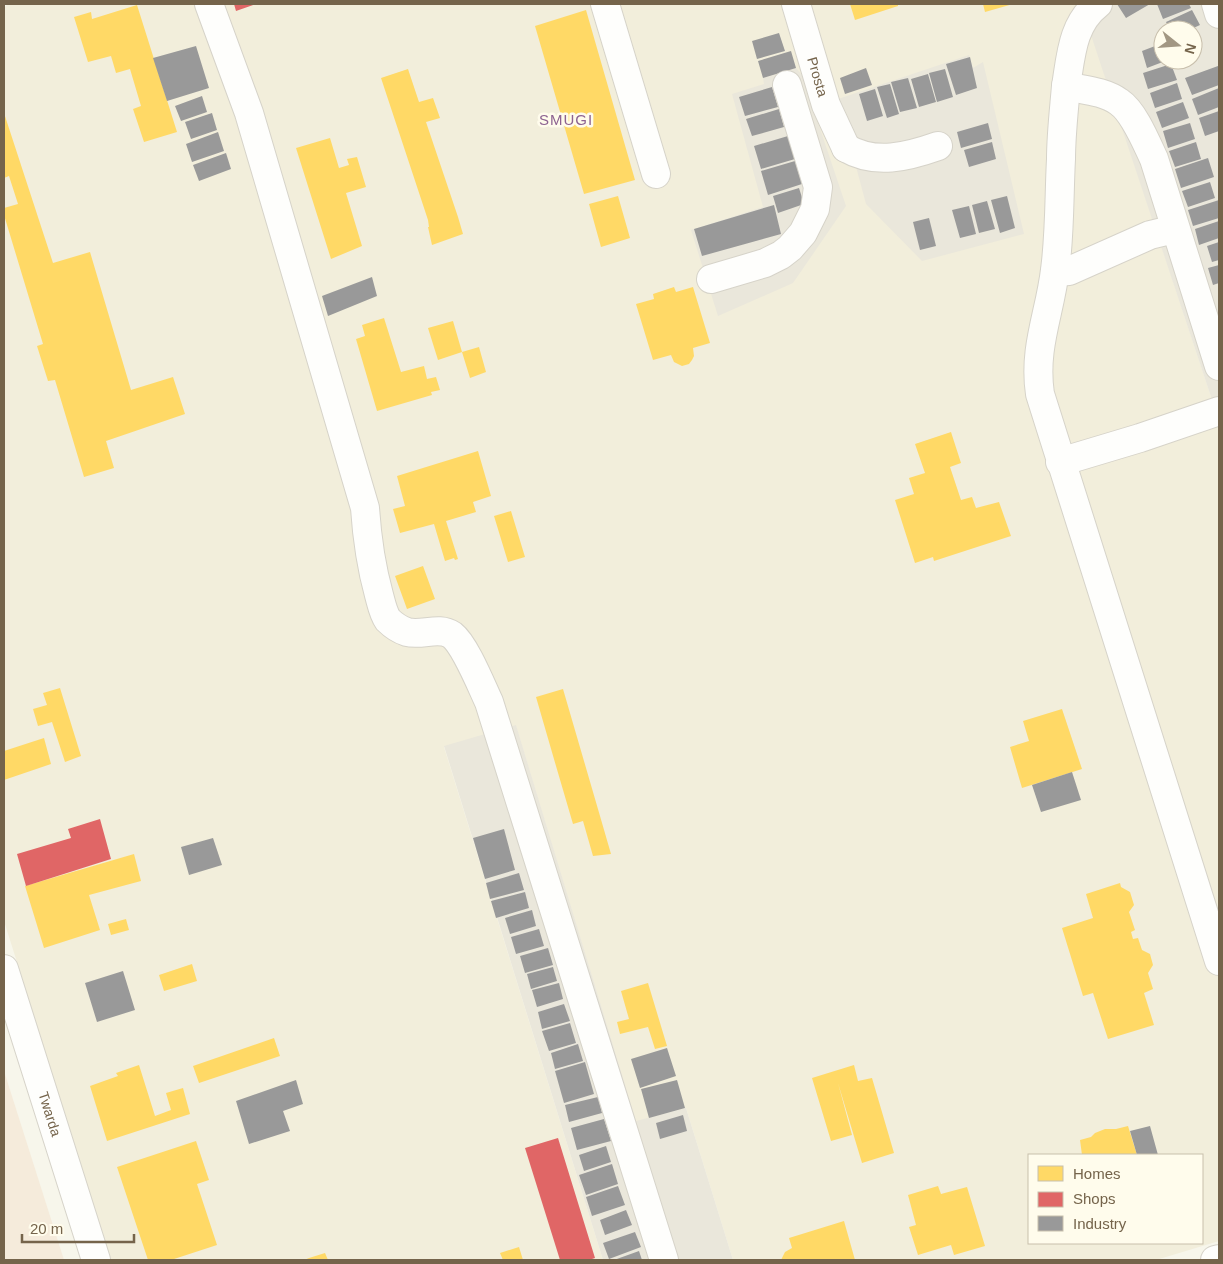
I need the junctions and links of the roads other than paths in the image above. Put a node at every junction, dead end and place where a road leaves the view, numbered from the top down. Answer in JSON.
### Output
{"nodes":[{"id":1,"x":209,"y":4,"type":"edge"},
{"id":2,"x":605,"y":4,"type":"edge"},
{"id":3,"x":796,"y":4,"type":"edge"},
{"id":4,"x":1098,"y":4,"type":"edge"},
{"id":5,"x":1216,"y":4,"type":"edge"},
{"id":6,"x":1219,"y":14,"type":"edge"},
{"id":7,"x":1076,"y":15,"type":"edge"},
{"id":8,"x":788,"y":85,"type":"dead end"},
{"id":9,"x":1066,"y":86,"type":"junction"},
{"id":10,"x":938,"y":146,"type":"dead end"},
{"id":11,"x":846,"y":148,"type":"junction"},
{"id":12,"x":813,"y":168,"type":"junction"},
{"id":13,"x":656,"y":174,"type":"dead end"},
{"id":14,"x":1175,"y":229,"type":"junction"},
{"id":15,"x":1055,"y":272,"type":"junction"},
{"id":16,"x":711,"y":279,"type":"dead end"},
{"id":17,"x":1219,"y":366,"type":"edge"},
{"id":18,"x":1219,"y":411,"type":"edge"},
{"id":19,"x":1060,"y":462,"type":"junction"},
{"id":20,"x":1219,"y":961,"type":"edge"},
{"id":21,"x":4,"y":968,"type":"edge"},
{"id":22,"x":1219,"y":1259,"type":"edge"},
{"id":23,"x":96,"y":1260,"type":"edge"},
{"id":24,"x":664,"y":1260,"type":"edge"},
{"id":25,"x":1215,"y":1260,"type":"edge"}],
"edges":[{"from":1,"to":24,"type":"street"},
{"from":2,"to":13,"type":"street"},
{"from":3,"to":11,"type":"street","name":"Prosta"},
{"from":4,"to":7,"type":"street"},
{"from":5,"to":6,"type":"street"},
{"from":7,"to":9,"type":"street"},
{"from":8,"to":12,"type":"street"},
{"from":9,"to":14,"type":"street"},
{"from":9,"to":15,"type":"street"},
{"from":10,"to":11,"type":"street"},
{"from":11,"to":12,"type":"street"},
{"from":12,"to":16,"type":"street"},
{"from":14,"to":15,"type":"street"},
{"from":14,"to":17,"type":"street"},
{"from":15,"to":19,"type":"street"},
{"from":18,"to":19,"type":"street"},
{"from":19,"to":20,"type":"street"},
{"from":21,"to":23,"type":"street","name":"Twarda"},
{"from":22,"to":25,"type":"street"}]}
